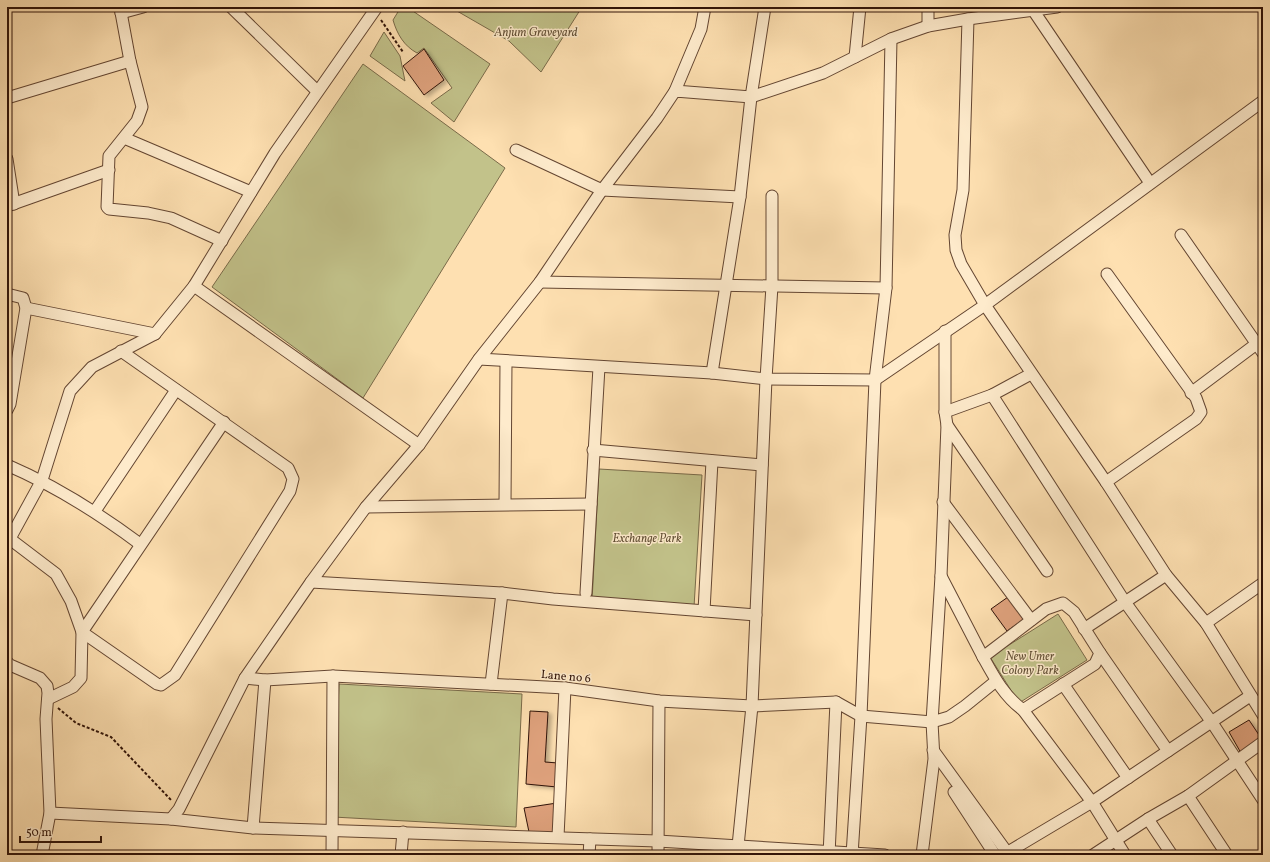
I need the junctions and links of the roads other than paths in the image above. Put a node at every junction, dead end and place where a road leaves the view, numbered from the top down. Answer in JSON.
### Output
{"nodes":[{"id":1,"x":143,"y":7,"type":"edge"},
{"id":2,"x":231,"y":7,"type":"edge"},
{"id":3,"x":705,"y":7,"type":"edge"},
{"id":4,"x":765,"y":7,"type":"edge"},
{"id":5,"x":860,"y":7,"type":"edge"},
{"id":6,"x":928,"y":7,"type":"edge"},
{"id":7,"x":1053,"y":7,"type":"edge"},
{"id":8,"x":376,"y":9,"type":"edge"},
{"id":9,"x":120,"y":10,"type":"edge"},
{"id":10,"x":1033,"y":10,"type":"junction"},
{"id":11,"x":968,"y":19,"type":"junction"},
{"id":12,"x":928,"y":26,"type":"junction"},
{"id":13,"x":891,"y":39,"type":"junction"},
{"id":14,"x":855,"y":57,"type":"junction"},
{"id":15,"x":130,"y":61,"type":"junction"},
{"id":16,"x":317,"y":91,"type":"junction"},
{"id":17,"x":675,"y":91,"type":"junction"},
{"id":18,"x":751,"y":97,"type":"junction"},
{"id":19,"x":7,"y":98,"type":"edge"},
{"id":20,"x":1263,"y":101,"type":"edge"},
{"id":21,"x":124,"y":138,"type":"junction"},
{"id":22,"x":516,"y":150,"type":"dead end"},
{"id":23,"x":7,"y":159,"type":"edge"},
{"id":24,"x":109,"y":170,"type":"junction"},
{"id":25,"x":1150,"y":183,"type":"junction"},
{"id":26,"x":602,"y":190,"type":"junction"},
{"id":27,"x":251,"y":192,"type":"junction"},
{"id":28,"x":772,"y":196,"type":"dead end"},
{"id":29,"x":740,"y":197,"type":"junction"},
{"id":30,"x":11,"y":205,"type":"edge"},
{"id":31,"x":1181,"y":235,"type":"dead end"},
{"id":32,"x":222,"y":241,"type":"junction"},
{"id":33,"x":1106,"y":274,"type":"dead end"},
{"id":34,"x":540,"y":282,"type":"junction"},
{"id":35,"x":194,"y":286,"type":"junction"},
{"id":36,"x":725,"y":286,"type":"junction"},
{"id":37,"x":772,"y":286,"type":"junction"},
{"id":38,"x":886,"y":288,"type":"junction"},
{"id":39,"x":7,"y":294,"type":"edge"},
{"id":40,"x":985,"y":305,"type":"junction"},
{"id":41,"x":26,"y":308,"type":"junction"},
{"id":42,"x":945,"y":331,"type":"junction"},
{"id":43,"x":155,"y":334,"type":"junction"},
{"id":44,"x":1261,"y":345,"type":"edge"},
{"id":45,"x":121,"y":351,"type":"junction"},
{"id":46,"x":479,"y":359,"type":"junction"},
{"id":47,"x":506,"y":361,"type":"junction"},
{"id":48,"x":599,"y":367,"type":"junction"},
{"id":49,"x":712,"y":373,"type":"junction"},
{"id":50,"x":1031,"y":374,"type":"junction"},
{"id":51,"x":766,"y":379,"type":"junction"},
{"id":52,"x":875,"y":380,"type":"junction"},
{"id":53,"x":176,"y":390,"type":"junction"},
{"id":54,"x":1191,"y":393,"type":"junction"},
{"id":55,"x":992,"y":395,"type":"junction"},
{"id":56,"x":7,"y":410,"type":"edge"},
{"id":57,"x":945,"y":412,"type":"junction"},
{"id":58,"x":224,"y":422,"type":"junction"},
{"id":59,"x":947,"y":425,"type":"junction"},
{"id":60,"x":419,"y":445,"type":"junction"},
{"id":61,"x":593,"y":450,"type":"junction"},
{"id":62,"x":712,"y":460,"type":"junction"},
{"id":63,"x":7,"y":465,"type":"edge"},
{"id":64,"x":762,"y":465,"type":"junction"},
{"id":65,"x":42,"y":480,"type":"junction"},
{"id":66,"x":1106,"y":482,"type":"junction"},
{"id":67,"x":943,"y":502,"type":"junction"},
{"id":68,"x":506,"y":504,"type":"junction"},
{"id":69,"x":591,"y":504,"type":"junction"},
{"id":70,"x":366,"y":507,"type":"junction"},
{"id":71,"x":95,"y":511,"type":"junction"},
{"id":72,"x":8,"y":542,"type":"edge"},
{"id":73,"x":140,"y":544,"type":"junction"},
{"id":74,"x":1047,"y":571,"type":"dead end"},
{"id":75,"x":1166,"y":574,"type":"junction"},
{"id":76,"x":941,"y":576,"type":"junction"},
{"id":77,"x":311,"y":582,"type":"junction"},
{"id":78,"x":1263,"y":583,"type":"edge"},
{"id":79,"x":502,"y":593,"type":"junction"},
{"id":80,"x":586,"y":593,"type":"dead end"},
{"id":81,"x":1125,"y":602,"type":"junction"},
{"id":82,"x":704,"y":611,"type":"junction"},
{"id":83,"x":756,"y":615,"type":"junction"},
{"id":84,"x":1031,"y":620,"type":"junction"},
{"id":85,"x":1206,"y":623,"type":"junction"},
{"id":86,"x":1084,"y":629,"type":"junction"},
{"id":87,"x":82,"y":632,"type":"junction"},
{"id":88,"x":1100,"y":653,"type":"junction"},
{"id":89,"x":983,"y":657,"type":"junction"},
{"id":90,"x":7,"y":662,"type":"edge"},
{"id":91,"x":333,"y":676,"type":"junction"},
{"id":92,"x":245,"y":678,"type":"junction"},
{"id":93,"x":264,"y":680,"type":"junction"},
{"id":94,"x":996,"y":681,"type":"junction"},
{"id":95,"x":491,"y":684,"type":"junction"},
{"id":96,"x":1064,"y":684,"type":"junction"},
{"id":97,"x":565,"y":688,"type":"junction"},
{"id":98,"x":1250,"y":696,"type":"junction"},
{"id":99,"x":48,"y":699,"type":"junction"},
{"id":100,"x":659,"y":701,"type":"junction"},
{"id":101,"x":836,"y":702,"type":"junction"},
{"id":102,"x":752,"y":706,"type":"junction"},
{"id":103,"x":1023,"y":710,"type":"junction"},
{"id":104,"x":1263,"y":715,"type":"edge"},
{"id":105,"x":861,"y":716,"type":"junction"},
{"id":106,"x":1211,"y":721,"type":"junction"},
{"id":107,"x":932,"y":722,"type":"junction"},
{"id":108,"x":1263,"y":742,"type":"edge"},
{"id":109,"x":1168,"y":751,"type":"junction"},
{"id":110,"x":933,"y":755,"type":"junction"},
{"id":111,"x":1237,"y":762,"type":"junction"},
{"id":112,"x":1128,"y":778,"type":"junction"},
{"id":113,"x":1188,"y":796,"type":"junction"},
{"id":114,"x":1263,"y":800,"type":"edge"},
{"id":115,"x":1092,"y":802,"type":"junction"},
{"id":116,"x":50,"y":813,"type":"junction"},
{"id":117,"x":171,"y":819,"type":"junction"},
{"id":118,"x":1148,"y":819,"type":"junction"},
{"id":119,"x":253,"y":828,"type":"junction"},
{"id":120,"x":334,"y":830,"type":"junction"},
{"id":121,"x":402,"y":832,"type":"junction"},
{"id":122,"x":558,"y":837,"type":"junction"},
{"id":123,"x":590,"y":839,"type":"junction"},
{"id":124,"x":1115,"y":840,"type":"junction"},
{"id":125,"x":658,"y":841,"type":"junction"},
{"id":126,"x":738,"y":846,"type":"junction"},
{"id":127,"x":829,"y":853,"type":"edge"},
{"id":128,"x":852,"y":854,"type":"edge"},
{"id":129,"x":1006,"y":854,"type":"edge"},
{"id":130,"x":42,"y":855,"type":"edge"},
{"id":131,"x":332,"y":855,"type":"edge"},
{"id":132,"x":401,"y":855,"type":"edge"},
{"id":133,"x":589,"y":855,"type":"edge"},
{"id":134,"x":658,"y":855,"type":"edge"},
{"id":135,"x":885,"y":855,"type":"edge"},
{"id":136,"x":922,"y":855,"type":"edge"},
{"id":137,"x":995,"y":855,"type":"edge"},
{"id":138,"x":1093,"y":855,"type":"edge"},
{"id":139,"x":1125,"y":855,"type":"edge"},
{"id":140,"x":1172,"y":855,"type":"edge"},
{"id":141,"x":1227,"y":855,"type":"edge"}],
"edges":[{"from":1,"to":9,"type":"street"},
{"from":2,"to":16,"type":"street"},
{"from":3,"to":17,"type":"street"},
{"from":4,"to":18,"type":"street"},
{"from":5,"to":14,"type":"street"},
{"from":6,"to":12,"type":"street"},
{"from":7,"to":10,"type":"street"},
{"from":8,"to":16,"type":"street"},
{"from":9,"to":15,"type":"street"},
{"from":10,"to":11,"type":"street"},
{"from":10,"to":25,"type":"street"},
{"from":11,"to":12,"type":"street"},
{"from":11,"to":40,"type":"street"},
{"from":12,"to":13,"type":"street"},
{"from":13,"to":14,"type":"street"},
{"from":13,"to":38,"type":"street"},
{"from":14,"to":18,"type":"street"},
{"from":15,"to":19,"type":"street"},
{"from":15,"to":21,"type":"street"},
{"from":16,"to":27,"type":"street"},
{"from":17,"to":18,"type":"street"},
{"from":17,"to":26,"type":"street"},
{"from":18,"to":29,"type":"street"},
{"from":20,"to":25,"type":"street"},
{"from":21,"to":24,"type":"street"},
{"from":21,"to":27,"type":"street"},
{"from":22,"to":26,"type":"street"},
{"from":23,"to":30,"type":"street"},
{"from":24,"to":30,"type":"street"},
{"from":24,"to":32,"type":"street"},
{"from":25,"to":40,"type":"street"},
{"from":26,"to":29,"type":"street"},
{"from":26,"to":34,"type":"street"},
{"from":27,"to":32,"type":"street"},
{"from":28,"to":37,"type":"street"},
{"from":29,"to":36,"type":"street"},
{"from":31,"to":44,"type":"street"},
{"from":32,"to":35,"type":"street"},
{"from":33,"to":54,"type":"street"},
{"from":34,"to":36,"type":"street"},
{"from":34,"to":46,"type":"street"},
{"from":35,"to":43,"type":"street"},
{"from":35,"to":60,"type":"street"},
{"from":36,"to":37,"type":"street"},
{"from":36,"to":49,"type":"street"},
{"from":37,"to":38,"type":"street"},
{"from":37,"to":51,"type":"street"},
{"from":38,"to":52,"type":"street"},
{"from":39,"to":41,"type":"street"},
{"from":40,"to":42,"type":"street"},
{"from":40,"to":50,"type":"street"},
{"from":41,"to":43,"type":"street"},
{"from":41,"to":56,"type":"street"},
{"from":42,"to":52,"type":"street"},
{"from":42,"to":57,"type":"street"},
{"from":43,"to":45,"type":"street"},
{"from":44,"to":54,"type":"street"},
{"from":45,"to":53,"type":"street"},
{"from":45,"to":65,"type":"street"},
{"from":46,"to":47,"type":"street"},
{"from":46,"to":60,"type":"street"},
{"from":47,"to":48,"type":"street"},
{"from":47,"to":68,"type":"street"},
{"from":48,"to":49,"type":"street"},
{"from":48,"to":61,"type":"street"},
{"from":49,"to":51,"type":"street"},
{"from":50,"to":55,"type":"street"},
{"from":50,"to":66,"type":"street"},
{"from":51,"to":52,"type":"street"},
{"from":51,"to":64,"type":"street"},
{"from":52,"to":105,"type":"street"},
{"from":53,"to":58,"type":"street"},
{"from":53,"to":71,"type":"street"},
{"from":54,"to":66,"type":"street"},
{"from":55,"to":57,"type":"street"},
{"from":55,"to":81,"type":"street"},
{"from":57,"to":59,"type":"street"},
{"from":58,"to":73,"type":"street"},
{"from":58,"to":87,"type":"street"},
{"from":59,"to":67,"type":"street"},
{"from":59,"to":74,"type":"street"},
{"from":60,"to":70,"type":"street"},
{"from":61,"to":62,"type":"street"},
{"from":61,"to":69,"type":"street"},
{"from":62,"to":64,"type":"street"},
{"from":62,"to":82,"type":"street"},
{"from":63,"to":65,"type":"street"},
{"from":64,"to":83,"type":"street"},
{"from":65,"to":71,"type":"street"},
{"from":65,"to":72,"type":"street"},
{"from":66,"to":75,"type":"street"},
{"from":67,"to":76,"type":"street"},
{"from":67,"to":84,"type":"street"},
{"from":68,"to":69,"type":"street"},
{"from":68,"to":70,"type":"street"},
{"from":69,"to":80,"type":"street"},
{"from":70,"to":77,"type":"street"},
{"from":71,"to":73,"type":"street"},
{"from":72,"to":87,"type":"street"},
{"from":73,"to":87,"type":"street"},
{"from":75,"to":81,"type":"street"},
{"from":75,"to":85,"type":"street"},
{"from":76,"to":89,"type":"street"},
{"from":76,"to":107,"type":"street"},
{"from":77,"to":79,"type":"street"},
{"from":77,"to":92,"type":"street"},
{"from":78,"to":85,"type":"street"},
{"from":79,"to":82,"type":"street"},
{"from":79,"to":95,"type":"street"},
{"from":81,"to":86,"type":"street"},
{"from":81,"to":106,"type":"street"},
{"from":82,"to":83,"type":"street"},
{"from":83,"to":102,"type":"street"},
{"from":84,"to":86,"type":"street"},
{"from":84,"to":89,"type":"street"},
{"from":85,"to":98,"type":"street"},
{"from":86,"to":88,"type":"street"},
{"from":87,"to":99,"type":"street"},
{"from":88,"to":96,"type":"street"},
{"from":88,"to":109,"type":"street"},
{"from":89,"to":94,"type":"street"},
{"from":90,"to":99,"type":"street"},
{"from":91,"to":93,"type":"street","name":"Lane no 6"},
{"from":91,"to":95,"type":"street","name":"Lane no 6"},
{"from":91,"to":120,"type":"street"},
{"from":92,"to":93,"type":"street","name":"Lane no 6"},
{"from":92,"to":117,"type":"street"},
{"from":93,"to":119,"type":"street"},
{"from":94,"to":103,"type":"street"},
{"from":94,"to":107,"type":"street"},
{"from":95,"to":97,"type":"street","name":"Lane no 6"},
{"from":96,"to":103,"type":"street"},
{"from":96,"to":112,"type":"street"},
{"from":97,"to":100,"type":"street","name":"Lane no 6"},
{"from":97,"to":122,"type":"street"},
{"from":98,"to":104,"type":"street"},
{"from":98,"to":106,"type":"street"},
{"from":99,"to":116,"type":"street"},
{"from":100,"to":102,"type":"street","name":"Lane no 6"},
{"from":100,"to":125,"type":"street"},
{"from":101,"to":102,"type":"street","name":"Lane no 6"},
{"from":101,"to":105,"type":"street"},
{"from":101,"to":127,"type":"street"},
{"from":102,"to":126,"type":"street"},
{"from":103,"to":115,"type":"street"},
{"from":105,"to":107,"type":"street"},
{"from":105,"to":128,"type":"street"},
{"from":106,"to":109,"type":"street"},
{"from":106,"to":111,"type":"street"},
{"from":107,"to":110,"type":"street"},
{"from":108,"to":111,"type":"street"},
{"from":109,"to":112,"type":"street"},
{"from":110,"to":129,"type":"street"},
{"from":110,"to":136,"type":"street"},
{"from":110,"to":137,"type":"street"},
{"from":111,"to":113,"type":"street"},
{"from":111,"to":114,"type":"street"},
{"from":112,"to":115,"type":"street"},
{"from":113,"to":118,"type":"street"},
{"from":113,"to":141,"type":"street"},
{"from":115,"to":124,"type":"street"},
{"from":115,"to":129,"type":"street"},
{"from":116,"to":117,"type":"street"},
{"from":116,"to":130,"type":"street"},
{"from":117,"to":119,"type":"street"},
{"from":118,"to":124,"type":"street"},
{"from":118,"to":140,"type":"street"},
{"from":119,"to":120,"type":"street"},
{"from":120,"to":121,"type":"street"},
{"from":120,"to":131,"type":"street"},
{"from":121,"to":122,"type":"street"},
{"from":121,"to":132,"type":"street"},
{"from":122,"to":123,"type":"street"},
{"from":123,"to":125,"type":"street"},
{"from":123,"to":133,"type":"street"},
{"from":124,"to":138,"type":"street"},
{"from":124,"to":139,"type":"street"},
{"from":125,"to":126,"type":"street"},
{"from":125,"to":134,"type":"street"},
{"from":126,"to":127,"type":"street"},
{"from":127,"to":128,"type":"street"},
{"from":128,"to":135,"type":"street"}]}
